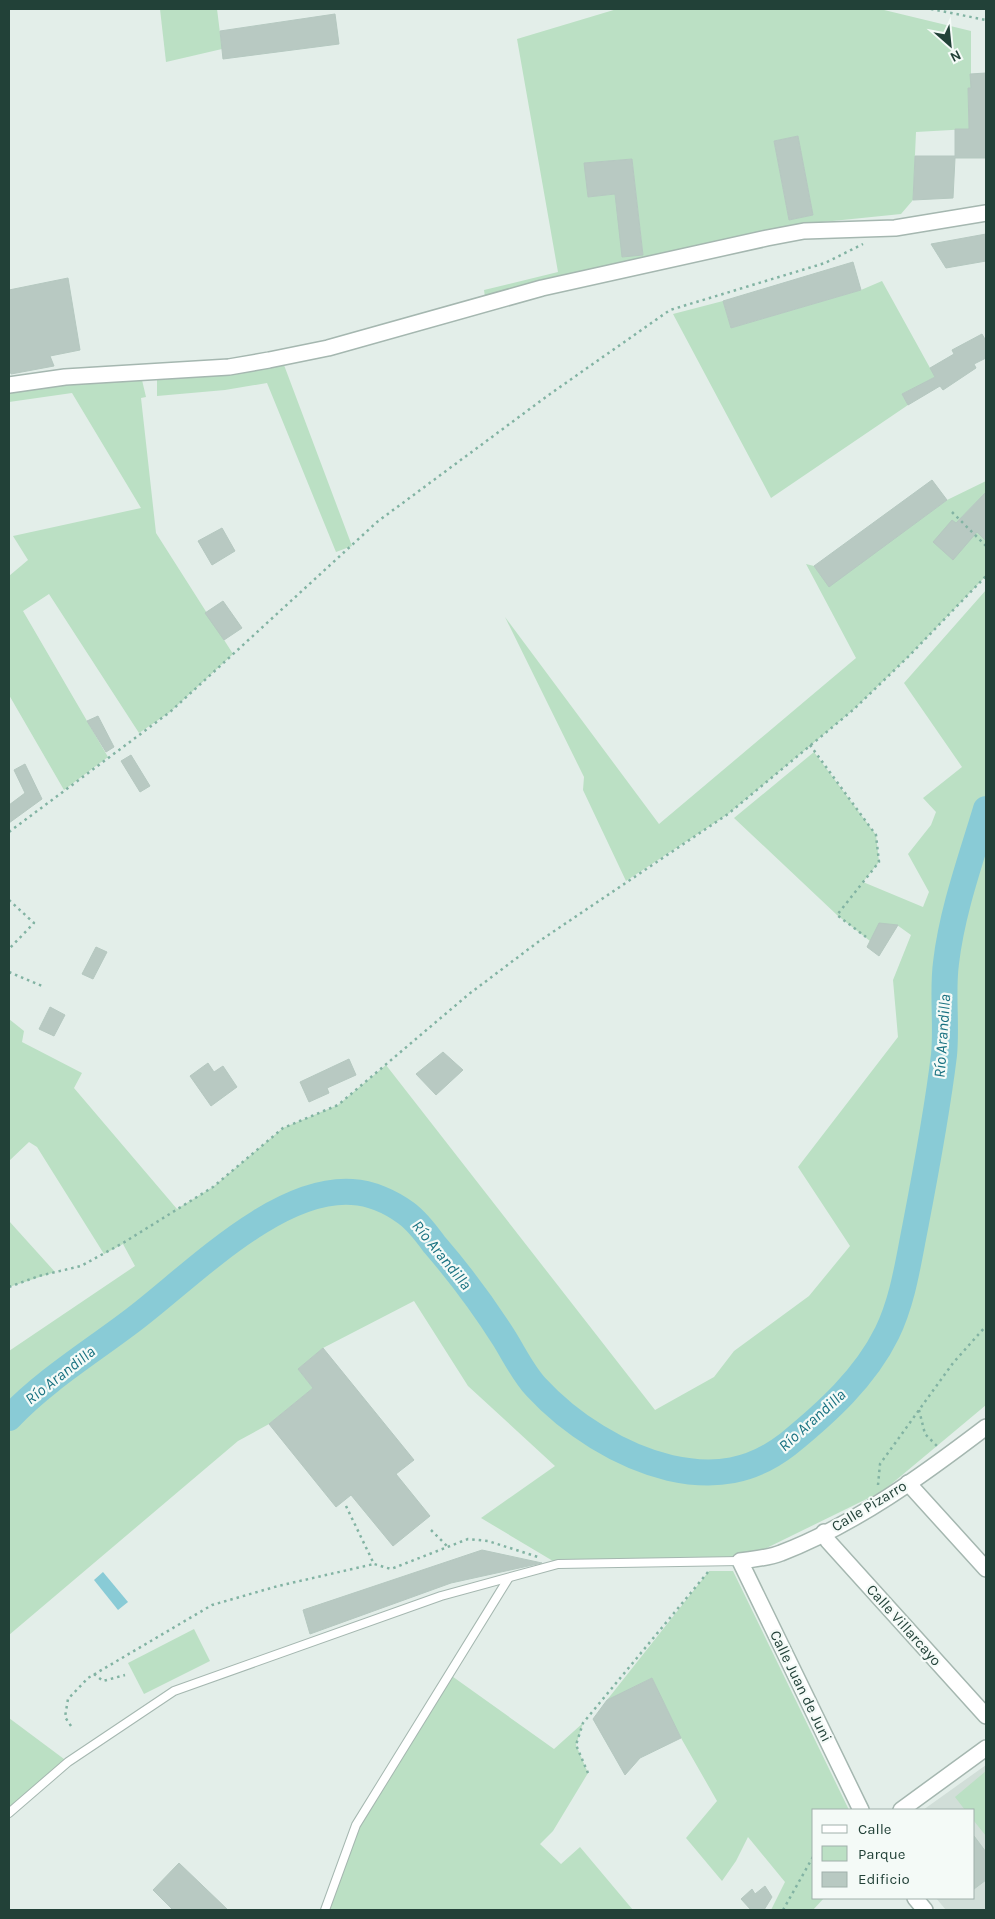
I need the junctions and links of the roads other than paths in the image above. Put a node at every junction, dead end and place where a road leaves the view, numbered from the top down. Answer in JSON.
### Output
{"nodes":[{"id":1,"x":986,"y":213,"type":"edge"},
{"id":2,"x":9,"y":385,"type":"edge"},
{"id":3,"x":986,"y":1427,"type":"edge"},
{"id":4,"x":908,"y":1483,"type":"junction"},
{"id":5,"x":824,"y":1532,"type":"junction"},
{"id":6,"x":740,"y":1562,"type":"junction"},
{"id":7,"x":986,"y":1569,"type":"edge"},
{"id":8,"x":508,"y":1579,"type":"junction"},
{"id":9,"x":986,"y":1716,"type":"edge"},
{"id":10,"x":986,"y":1748,"type":"edge"},
{"id":11,"x":862,"y":1809,"type":"edge"},
{"id":12,"x":902,"y":1809,"type":"edge"},
{"id":13,"x":9,"y":1814,"type":"edge"},
{"id":14,"x":915,"y":1899,"type":"edge"},
{"id":15,"x":325,"y":1910,"type":"edge"},
{"id":16,"x":925,"y":1910,"type":"edge"}],
"edges":[{"from":1,"to":2,"type":"street"},
{"from":3,"to":4,"type":"street","name":"Calle Pizarro"},
{"from":4,"to":5,"type":"street","name":"Calle Pizarro"},
{"from":4,"to":7,"type":"street"},
{"from":5,"to":6,"type":"street","name":"Calle Pizarro"},
{"from":5,"to":9,"type":"street","name":"Calle Villarcayo"},
{"from":6,"to":8,"type":"lane"},
{"from":6,"to":11,"type":"street","name":"Calle Juan de Juni"},
{"from":8,"to":13,"type":"lane"},
{"from":8,"to":15,"type":"lane"},
{"from":10,"to":12,"type":"street"},
{"from":14,"to":16,"type":"street"}]}
